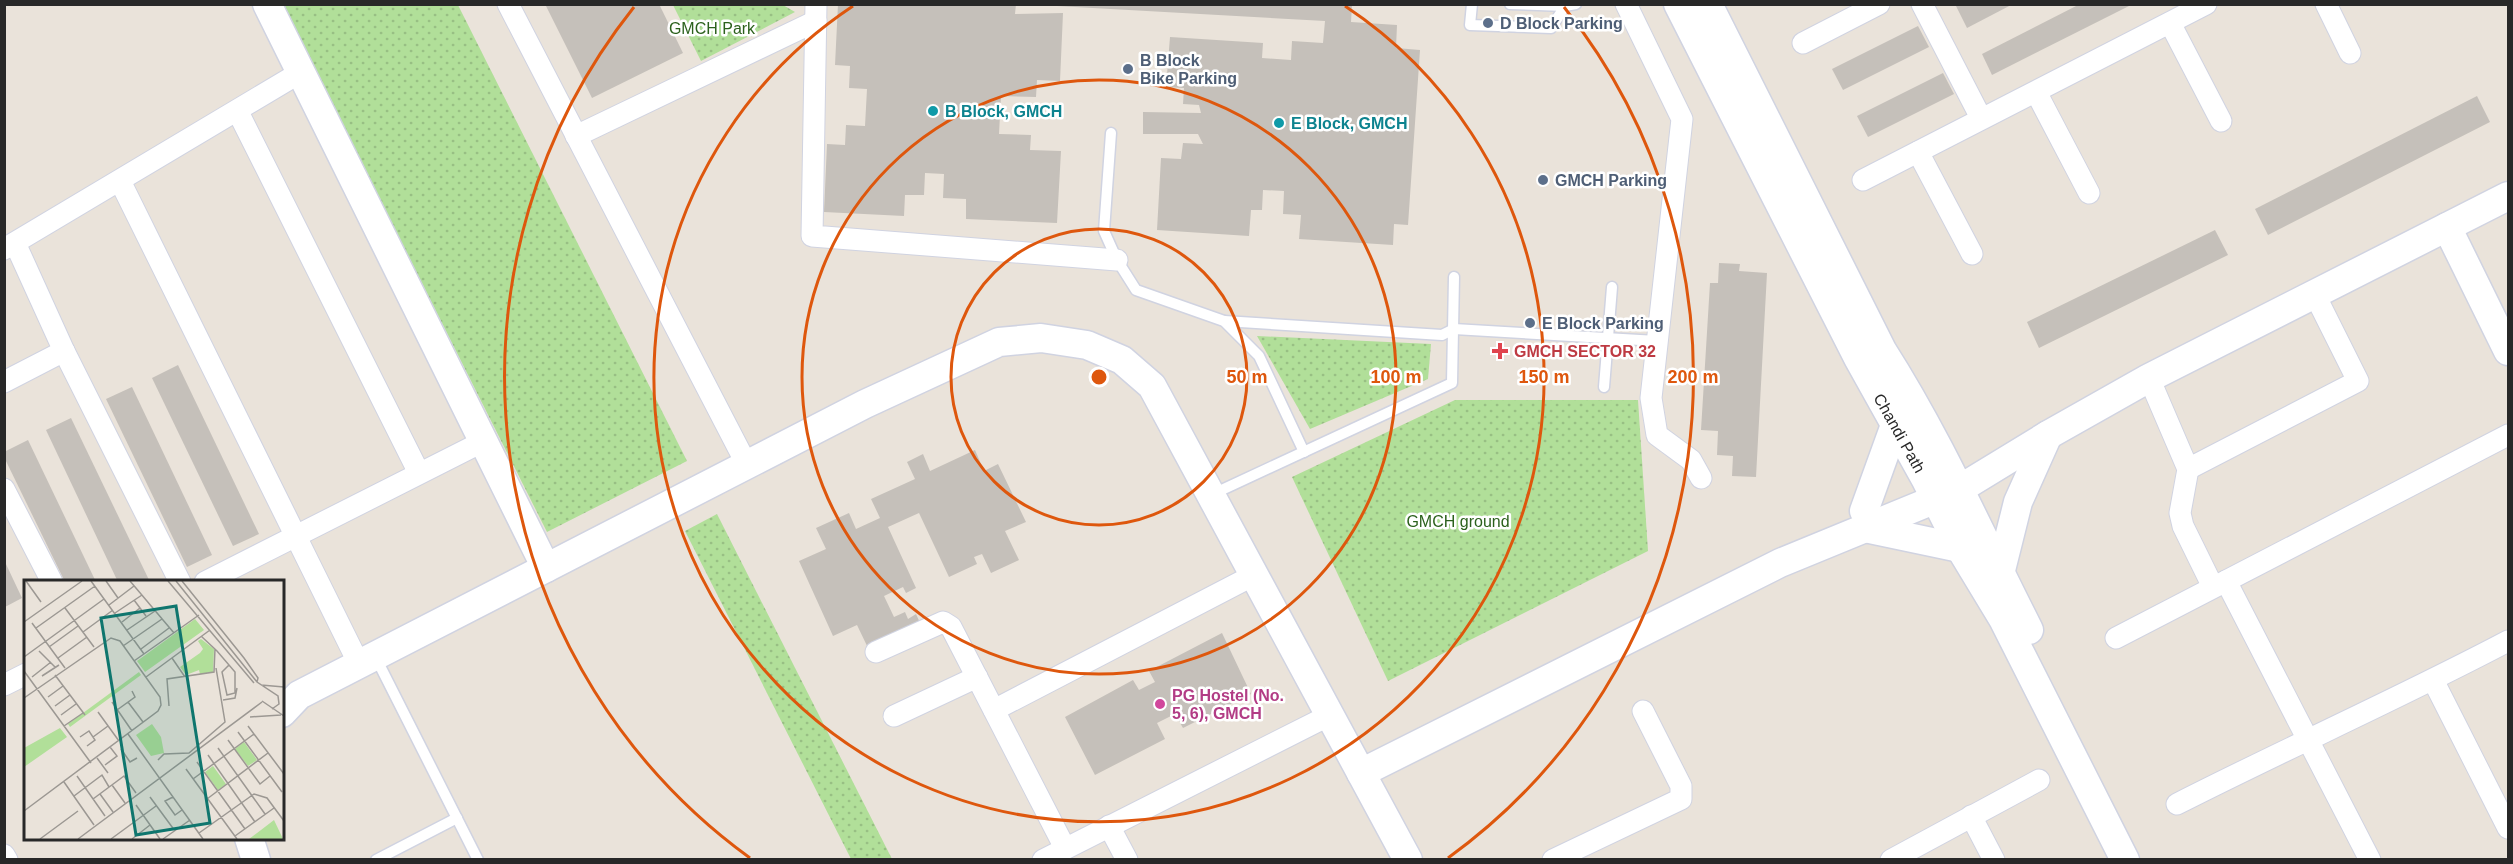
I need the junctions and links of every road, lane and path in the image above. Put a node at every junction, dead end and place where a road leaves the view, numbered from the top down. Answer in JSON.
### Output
{"nodes":[{"id":1,"x":267,"y":4,"type":"edge"},
{"id":2,"x":508,"y":4,"type":"edge"},
{"id":3,"x":1472,"y":4,"type":"edge"},
{"id":4,"x":1510,"y":4,"type":"edge"},
{"id":5,"x":1626,"y":4,"type":"edge"},
{"id":6,"x":1678,"y":4,"type":"edge"},
{"id":7,"x":1708,"y":4,"type":"edge"},
{"id":8,"x":1879,"y":4,"type":"edge"},
{"id":9,"x":1922,"y":4,"type":"edge"},
{"id":10,"x":2206,"y":4,"type":"edge"},
{"id":11,"x":2326,"y":4,"type":"edge"},
{"id":12,"x":1571,"y":5,"type":"edge"},
{"id":13,"x":816,"y":13,"type":"edge"},
{"id":14,"x":2170,"y":23,"type":"junction"},
{"id":15,"x":1803,"y":43,"type":"dead end"},
{"id":16,"x":2350,"y":53,"type":"dead end"},
{"id":17,"x":301,"y":72,"type":"junction"},
{"id":18,"x":2036,"y":92,"type":"junction"},
{"id":19,"x":238,"y":112,"type":"junction"},
{"id":20,"x":1981,"y":118,"type":"junction"},
{"id":21,"x":2220,"y":121,"type":"dead end"},
{"id":22,"x":1111,"y":133,"type":"dead end"},
{"id":23,"x":576,"y":136,"type":"junction"},
{"id":24,"x":1918,"y":152,"type":"junction"},
{"id":25,"x":1863,"y":180,"type":"dead end"},
{"id":26,"x":120,"y":181,"type":"junction"},
{"id":27,"x":2090,"y":193,"type":"dead end"},
{"id":28,"x":2508,"y":196,"type":"edge"},
{"id":29,"x":2447,"y":227,"type":"junction"},
{"id":30,"x":10,"y":246,"type":"edge"},
{"id":31,"x":1972,"y":254,"type":"dead end"},
{"id":32,"x":1117,"y":260,"type":"junction"},
{"id":33,"x":1454,"y":277,"type":"dead end"},
{"id":34,"x":1612,"y":287,"type":"dead end"},
{"id":35,"x":2314,"y":293,"type":"junction"},
{"id":36,"x":1224,"y":321,"type":"junction"},
{"id":37,"x":1454,"y":329,"type":"junction"},
{"id":38,"x":1608,"y":338,"type":"junction"},
{"id":39,"x":1657,"y":341,"type":"junction"},
{"id":40,"x":64,"y":351,"type":"junction"},
{"id":41,"x":2508,"y":351,"type":"edge"},
{"id":42,"x":2149,"y":378,"type":"junction"},
{"id":43,"x":4,"y":382,"type":"edge"},
{"id":44,"x":1604,"y":387,"type":"dead end"},
{"id":45,"x":1895,"y":425,"type":"junction"},
{"id":46,"x":2048,"y":435,"type":"junction"},
{"id":47,"x":2508,"y":435,"type":"edge"},
{"id":48,"x":482,"y":441,"type":"junction"},
{"id":49,"x":1304,"y":452,"type":"junction"},
{"id":50,"x":747,"y":465,"type":"junction"},
{"id":51,"x":2188,"y":469,"type":"junction"},
{"id":52,"x":419,"y":473,"type":"junction"},
{"id":53,"x":1701,"y":478,"type":"dead end"},
{"id":54,"x":1942,"y":485,"type":"junction"},
{"id":55,"x":4,"y":489,"type":"edge"},
{"id":56,"x":1211,"y":495,"type":"junction"},
{"id":57,"x":1865,"y":520,"type":"junction"},
{"id":58,"x":296,"y":536,"type":"junction"},
{"id":59,"x":1960,"y":548,"type":"junction"},
{"id":60,"x":546,"y":568,"type":"junction"},
{"id":61,"x":2001,"y":570,"type":"junction"},
{"id":62,"x":1254,"y":575,"type":"junction"},
{"id":63,"x":51,"y":580,"type":"edge"},
{"id":64,"x":179,"y":580,"type":"edge"},
{"id":65,"x":209,"y":580,"type":"edge"},
{"id":66,"x":2219,"y":584,"type":"junction"},
{"id":67,"x":2116,"y":638,"type":"dead end"},
{"id":68,"x":2508,"y":641,"type":"edge"},
{"id":69,"x":876,"y":652,"type":"dead end"},
{"id":70,"x":367,"y":660,"type":"junction"},
{"id":71,"x":24,"y":675,"type":"edge"},
{"id":72,"x":977,"y":677,"type":"junction"},
{"id":73,"x":2433,"y":680,"type":"junction"},
{"id":74,"x":4,"y":684,"type":"edge"},
{"id":75,"x":994,"y":710,"type":"junction"},
{"id":76,"x":284,"y":711,"type":"edge"},
{"id":77,"x":1642,"y":711,"type":"dead end"},
{"id":78,"x":1330,"y":714,"type":"junction"},
{"id":79,"x":894,"y":716,"type":"dead end"},
{"id":80,"x":2308,"y":738,"type":"junction"},
{"id":81,"x":1361,"y":773,"type":"junction"},
{"id":82,"x":2039,"y":780,"type":"dead end"},
{"id":83,"x":2177,"y":804,"type":"dead end"},
{"id":84,"x":1971,"y":816,"type":"junction"},
{"id":85,"x":457,"y":818,"type":"junction"},
{"id":86,"x":1109,"y":826,"type":"junction"},
{"id":87,"x":2508,"y":828,"type":"edge"},
{"id":88,"x":250,"y":840,"type":"edge"},
{"id":89,"x":1065,"y":848,"type":"junction"},
{"id":90,"x":1595,"y":851,"type":"edge"},
{"id":91,"x":1914,"y":854,"type":"edge"},
{"id":92,"x":4,"y":855,"type":"edge"},
{"id":93,"x":7,"y":860,"type":"edge"},
{"id":94,"x":256,"y":860,"type":"edge"},
{"id":95,"x":376,"y":860,"type":"edge"},
{"id":96,"x":478,"y":860,"type":"edge"},
{"id":97,"x":1043,"y":860,"type":"edge"},
{"id":98,"x":1127,"y":860,"type":"edge"},
{"id":99,"x":1408,"y":860,"type":"edge"},
{"id":100,"x":1553,"y":860,"type":"edge"},
{"id":101,"x":1891,"y":860,"type":"edge"},
{"id":102,"x":1994,"y":860,"type":"edge"},
{"id":103,"x":2125,"y":860,"type":"edge"},
{"id":104,"x":2145,"y":860,"type":"edge"},
{"id":105,"x":2370,"y":860,"type":"edge"}],
"edges":[{"from":1,"to":17,"type":"street"},
{"from":2,"to":23,"type":"street"},
{"from":3,"to":12,"type":"lane"},
{"from":4,"to":12,"type":"lane"},
{"from":5,"to":39,"type":"street"},
{"from":6,"to":45,"type":"street","name":"Chandi Path"},
{"from":7,"to":54,"type":"street","name":"Chandi Path"},
{"from":8,"to":15,"type":"street"},
{"from":9,"to":20,"type":"street"},
{"from":10,"to":14,"type":"street"},
{"from":11,"to":16,"type":"street"},
{"from":13,"to":23,"type":"street"},
{"from":13,"to":32,"type":"street"},
{"from":14,"to":18,"type":"street"},
{"from":14,"to":21,"type":"street"},
{"from":17,"to":19,"type":"street"},
{"from":17,"to":48,"type":"street"},
{"from":18,"to":20,"type":"street"},
{"from":18,"to":27,"type":"street"},
{"from":19,"to":26,"type":"street"},
{"from":19,"to":52,"type":"street"},
{"from":20,"to":24,"type":"street"},
{"from":22,"to":32,"type":"lane"},
{"from":23,"to":50,"type":"street"},
{"from":24,"to":25,"type":"street"},
{"from":24,"to":31,"type":"street"},
{"from":26,"to":30,"type":"street"},
{"from":26,"to":58,"type":"street"},
{"from":28,"to":29,"type":"street"},
{"from":29,"to":35,"type":"street"},
{"from":29,"to":41,"type":"street"},
{"from":30,"to":40,"type":"street"},
{"from":32,"to":36,"type":"lane"},
{"from":33,"to":37,"type":"lane"},
{"from":34,"to":38,"type":"lane"},
{"from":35,"to":42,"type":"street"},
{"from":35,"to":51,"type":"street"},
{"from":36,"to":37,"type":"lane"},
{"from":36,"to":49,"type":"lane"},
{"from":37,"to":38,"type":"lane"},
{"from":37,"to":49,"type":"lane"},
{"from":38,"to":39,"type":"lane"},
{"from":38,"to":44,"type":"lane"},
{"from":39,"to":53,"type":"street"},
{"from":40,"to":43,"type":"street"},
{"from":40,"to":64,"type":"street"},
{"from":42,"to":46,"type":"street"},
{"from":42,"to":51,"type":"street"},
{"from":45,"to":54,"type":"street","name":"Chandi Path"},
{"from":45,"to":57,"type":"street"},
{"from":46,"to":54,"type":"street"},
{"from":46,"to":61,"type":"street"},
{"from":47,"to":66,"type":"street"},
{"from":48,"to":52,"type":"street"},
{"from":48,"to":60,"type":"street"},
{"from":49,"to":56,"type":"lane"},
{"from":50,"to":56,"type":"street"},
{"from":50,"to":60,"type":"street"},
{"from":51,"to":66,"type":"street"},
{"from":52,"to":58,"type":"street"},
{"from":54,"to":57,"type":"street"},
{"from":54,"to":59,"type":"street","name":"Chandi Path"},
{"from":54,"to":61,"type":"street","name":"Chandi Path"},
{"from":55,"to":63,"type":"street"},
{"from":56,"to":62,"type":"street"},
{"from":57,"to":59,"type":"street"},
{"from":57,"to":81,"type":"street"},
{"from":58,"to":65,"type":"street"},
{"from":58,"to":70,"type":"street"},
{"from":59,"to":103,"type":"street","name":"Chandi Path"},
{"from":60,"to":70,"type":"street"},
{"from":61,"to":104,"type":"street","name":"Chandi Path"},
{"from":62,"to":75,"type":"street"},
{"from":62,"to":78,"type":"street"},
{"from":66,"to":67,"type":"street"},
{"from":66,"to":80,"type":"street"},
{"from":68,"to":73,"type":"street"},
{"from":69,"to":72,"type":"street"},
{"from":70,"to":76,"type":"street"},
{"from":70,"to":85,"type":"lane"},
{"from":71,"to":74,"type":"street"},
{"from":72,"to":75,"type":"street"},
{"from":72,"to":79,"type":"street"},
{"from":73,"to":80,"type":"street"},
{"from":73,"to":87,"type":"street"},
{"from":75,"to":89,"type":"street"},
{"from":77,"to":90,"type":"street"},
{"from":78,"to":81,"type":"street"},
{"from":78,"to":86,"type":"street"},
{"from":80,"to":83,"type":"street"},
{"from":80,"to":105,"type":"street"},
{"from":81,"to":99,"type":"street"},
{"from":82,"to":84,"type":"street"},
{"from":84,"to":91,"type":"street"},
{"from":84,"to":102,"type":"street"},
{"from":85,"to":95,"type":"lane"},
{"from":85,"to":96,"type":"lane"},
{"from":86,"to":89,"type":"street"},
{"from":86,"to":98,"type":"street"},
{"from":88,"to":94,"type":"street"},
{"from":89,"to":97,"type":"street"},
{"from":90,"to":100,"type":"street"},
{"from":91,"to":101,"type":"street"},
{"from":92,"to":93,"type":"street"}]}
